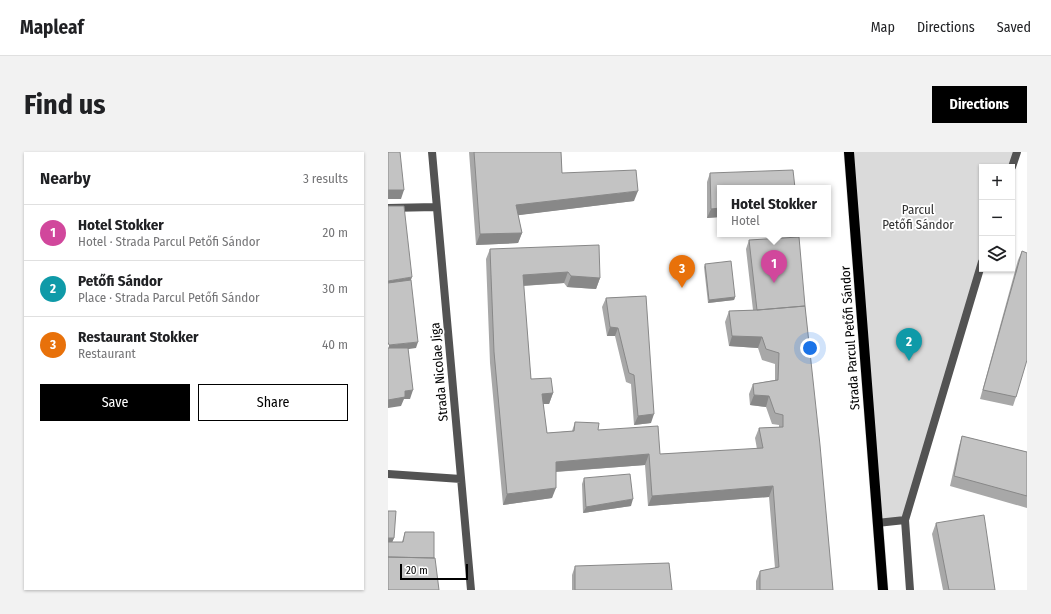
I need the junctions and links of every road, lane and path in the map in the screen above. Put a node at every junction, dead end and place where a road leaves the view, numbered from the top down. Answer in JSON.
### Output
{"nodes":[{"id":1,"x":432,"y":152,"type":"edge"},
{"id":2,"x":849,"y":152,"type":"edge"},
{"id":3,"x":1017,"y":152,"type":"edge"},
{"id":4,"x":1013,"y":164,"type":"edge"},
{"id":5,"x":436,"y":207,"type":"junction"},
{"id":6,"x":388,"y":208,"type":"edge"},
{"id":7,"x":979,"y":272,"type":"edge"},
{"id":8,"x":388,"y":474,"type":"edge"},
{"id":9,"x":461,"y":480,"type":"junction"},
{"id":10,"x":905,"y":520,"type":"junction"},
{"id":11,"x":877,"y":523,"type":"junction"},
{"id":12,"x":471,"y":590,"type":"edge"},
{"id":13,"x":883,"y":590,"type":"edge"},
{"id":14,"x":910,"y":590,"type":"edge"}],
"edges":[{"from":1,"to":5,"type":"street","name":"Strada Nicolae Jiga"},
{"from":2,"to":11,"type":"main road","name":"Strada Parcul Petőfi Sándor"},
{"from":3,"to":4,"type":"street"},
{"from":5,"to":6,"type":"street"},
{"from":5,"to":9,"type":"street","name":"Strada Nicolae Jiga"},
{"from":7,"to":10,"type":"street"},
{"from":8,"to":9,"type":"street"},
{"from":9,"to":12,"type":"street","name":"Strada Nicolae Jiga"},
{"from":10,"to":11,"type":"street"},
{"from":10,"to":14,"type":"street"},
{"from":11,"to":13,"type":"main road","name":"Strada Parcul Petőfi Sándor"}]}
